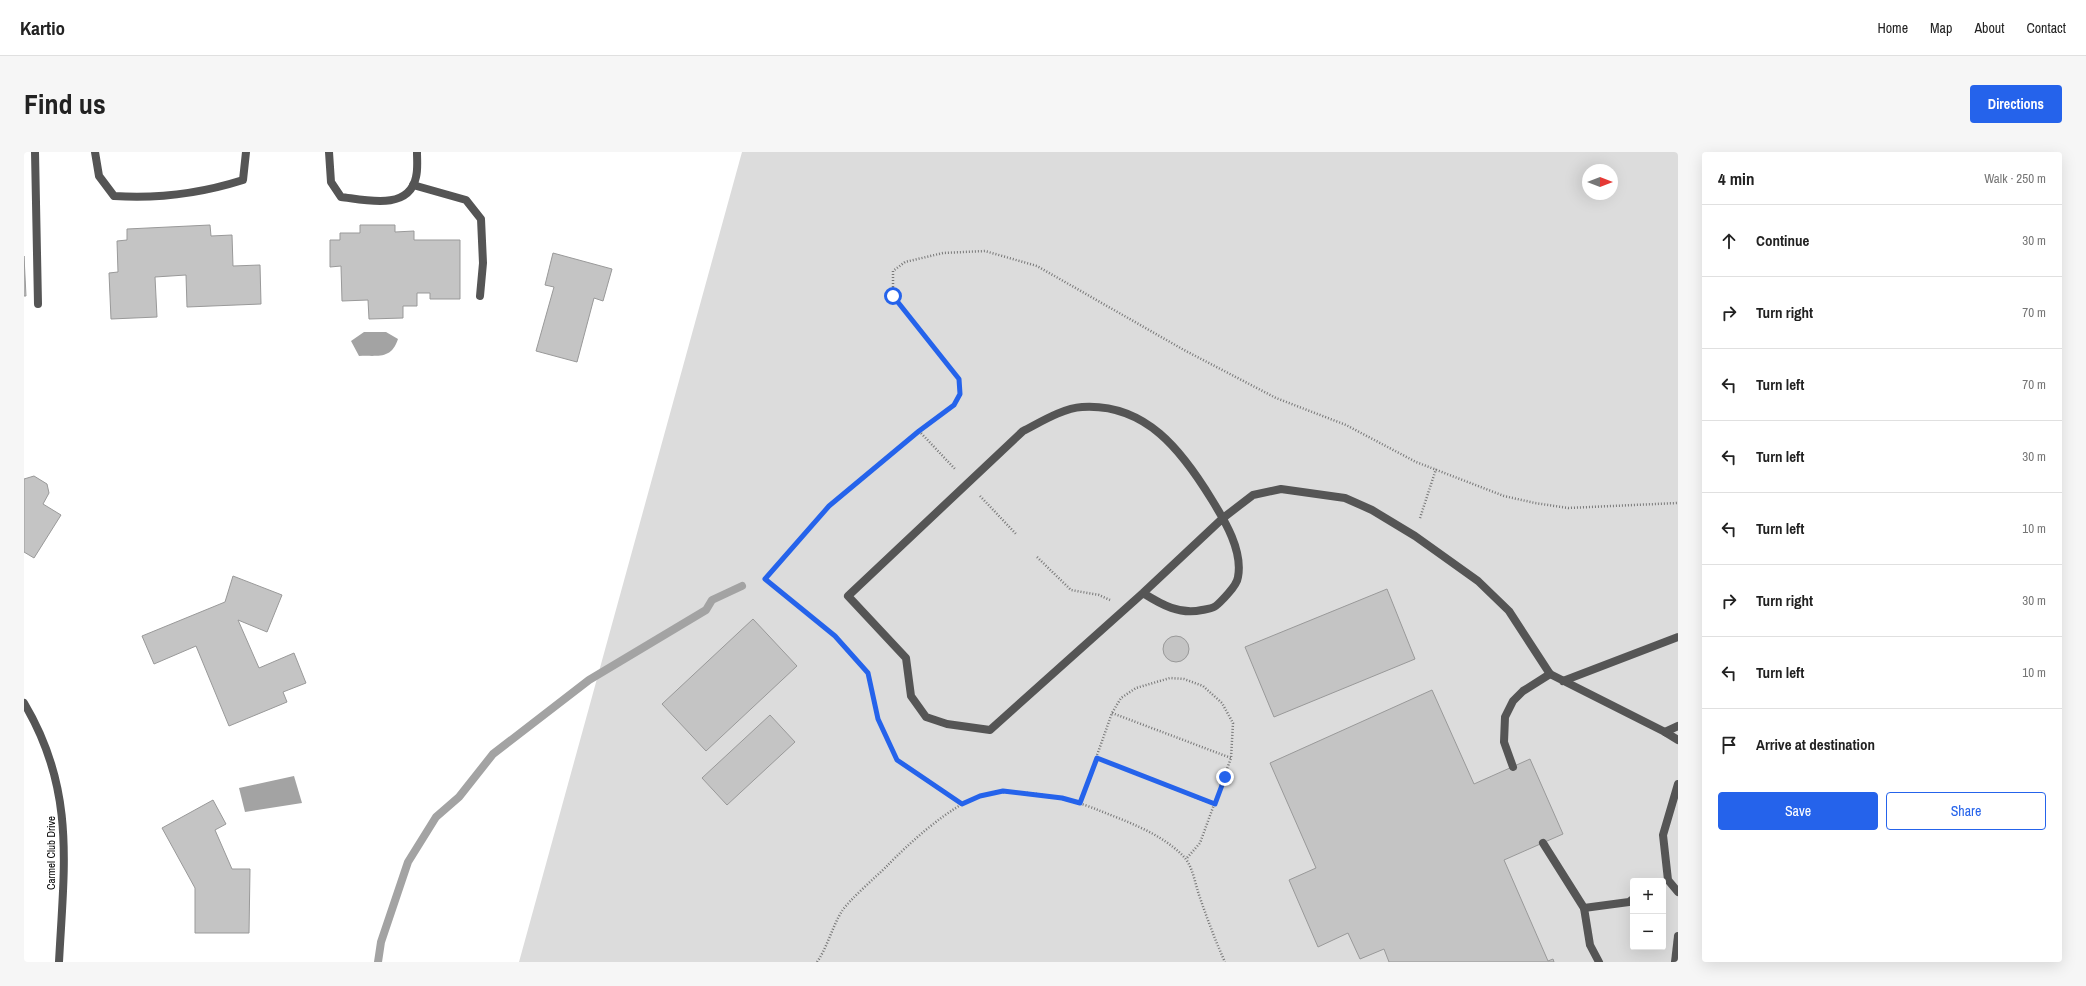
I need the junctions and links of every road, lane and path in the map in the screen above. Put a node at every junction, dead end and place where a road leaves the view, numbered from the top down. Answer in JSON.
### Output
{"nodes":[{"id":1,"x":35,"y":152,"type":"edge"},
{"id":2,"x":95,"y":152,"type":"edge"},
{"id":3,"x":246,"y":152,"type":"edge"},
{"id":4,"x":329,"y":152,"type":"edge"},
{"id":5,"x":417,"y":152,"type":"edge"},
{"id":6,"x":413,"y":185,"type":"junction"},
{"id":7,"x":480,"y":296,"type":"dead end"},
{"id":8,"x":38,"y":304,"type":"dead end"},
{"id":9,"x":919,"y":431,"type":"junction"},
{"id":10,"x":1436,"y":469,"type":"junction"},
{"id":11,"x":957,"y":472,"type":"dead end"},
{"id":12,"x":978,"y":494,"type":"dead end"},
{"id":13,"x":1678,"y":503,"type":"edge"},
{"id":14,"x":1223,"y":518,"type":"junction"},
{"id":15,"x":1017,"y":535,"type":"dead end"},
{"id":16,"x":1415,"y":536,"type":"junction"},
{"id":17,"x":1037,"y":557,"type":"dead end"},
{"id":18,"x":1143,"y":593,"type":"junction"},
{"id":19,"x":1112,"y":600,"type":"dead end"},
{"id":20,"x":1678,"y":637,"type":"edge"},
{"id":21,"x":1550,"y":674,"type":"junction"},
{"id":22,"x":1563,"y":681,"type":"junction"},
{"id":23,"x":24,"y":704,"type":"edge"},
{"id":24,"x":1112,"y":714,"type":"junction"},
{"id":25,"x":1678,"y":726,"type":"edge"},
{"id":26,"x":1665,"y":732,"type":"junction"},
{"id":27,"x":1678,"y":740,"type":"edge"},
{"id":28,"x":1097,"y":758,"type":"junction"},
{"id":29,"x":1231,"y":758,"type":"junction"},
{"id":30,"x":1513,"y":767,"type":"dead end"},
{"id":31,"x":1678,"y":784,"type":"edge"},
{"id":32,"x":1080,"y":803,"type":"junction"},
{"id":33,"x":962,"y":804,"type":"junction"},
{"id":34,"x":1215,"y":804,"type":"junction"},
{"id":35,"x":1543,"y":843,"type":"dead end"},
{"id":36,"x":1186,"y":859,"type":"junction"},
{"id":37,"x":1665,"y":878,"type":"edge"},
{"id":38,"x":1666,"y":882,"type":"edge"},
{"id":39,"x":1678,"y":892,"type":"edge"},
{"id":40,"x":1630,"y":901,"type":"edge"},
{"id":41,"x":1584,"y":908,"type":"junction"},
{"id":42,"x":1678,"y":936,"type":"edge"},
{"id":43,"x":59,"y":962,"type":"edge"},
{"id":44,"x":817,"y":962,"type":"edge"},
{"id":45,"x":1225,"y":962,"type":"edge"},
{"id":46,"x":1599,"y":962,"type":"edge"},
{"id":47,"x":1675,"y":962,"type":"edge"}],
"edges":[{"from":1,"to":8,"type":"street"},
{"from":2,"to":3,"type":"street"},
{"from":4,"to":6,"type":"street"},
{"from":5,"to":6,"type":"street"},
{"from":6,"to":7,"type":"street"},
{"from":9,"to":10,"type":"path"},
{"from":9,"to":11,"type":"path"},
{"from":9,"to":33,"type":"path"},
{"from":10,"to":13,"type":"path"},
{"from":10,"to":16,"type":"path"},
{"from":12,"to":15,"type":"path"},
{"from":14,"to":16,"type":"street"},
{"from":14,"to":18,"type":"street"},
{"from":14,"to":18,"type":"street"},
{"from":14,"to":18,"type":"street"},
{"from":16,"to":21,"type":"street"},
{"from":17,"to":19,"type":"path"},
{"from":20,"to":22,"type":"street"},
{"from":21,"to":22,"type":"street"},
{"from":21,"to":30,"type":"street"},
{"from":22,"to":26,"type":"street"},
{"from":23,"to":43,"type":"street","name":"Carmel Club Drive"},
{"from":24,"to":28,"type":"path"},
{"from":24,"to":29,"type":"path"},
{"from":24,"to":29,"type":"path"},
{"from":25,"to":26,"type":"street"},
{"from":26,"to":27,"type":"street"},
{"from":28,"to":32,"type":"path"},
{"from":28,"to":34,"type":"path"},
{"from":29,"to":34,"type":"path"},
{"from":31,"to":37,"type":"street"},
{"from":32,"to":33,"type":"path"},
{"from":32,"to":36,"type":"path"},
{"from":33,"to":44,"type":"path"},
{"from":34,"to":36,"type":"path"},
{"from":35,"to":41,"type":"street"},
{"from":36,"to":45,"type":"path"},
{"from":38,"to":39,"type":"street"},
{"from":40,"to":41,"type":"street"},
{"from":41,"to":46,"type":"street"},
{"from":42,"to":47,"type":"street"}]}
